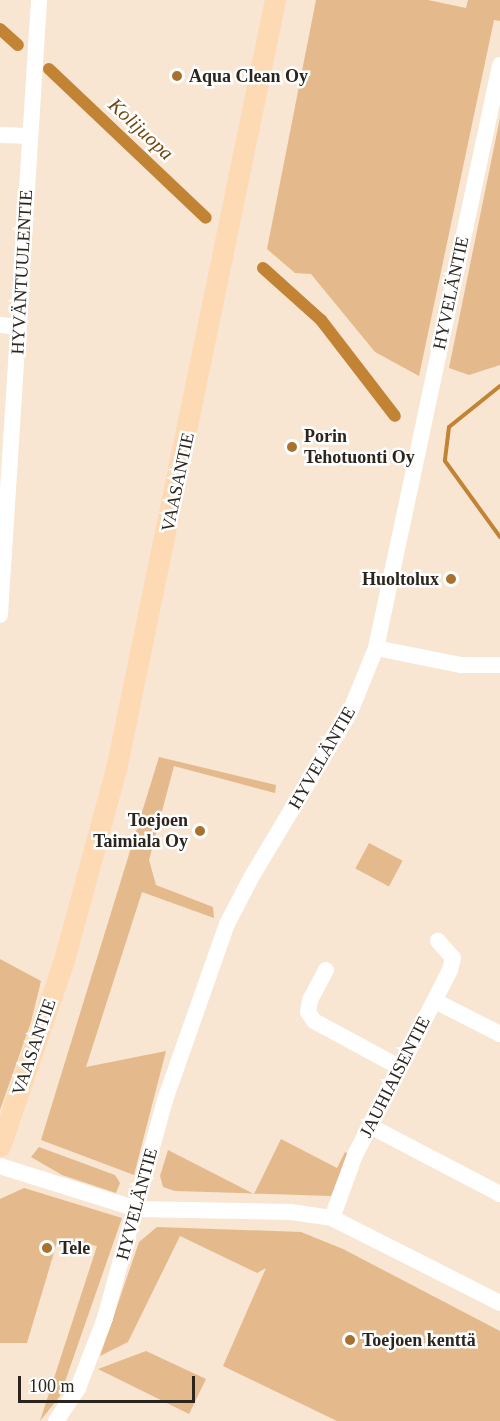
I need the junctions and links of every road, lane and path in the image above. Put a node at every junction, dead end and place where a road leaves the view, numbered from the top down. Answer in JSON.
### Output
{"nodes":[{"id":1,"x":39,"y":0,"type":"edge"},
{"id":2,"x":275,"y":0,"type":"edge"},
{"id":3,"x":500,"y":65,"type":"edge"},
{"id":4,"x":0,"y":135,"type":"edge"},
{"id":5,"x":30,"y":136,"type":"junction"},
{"id":6,"x":0,"y":325,"type":"edge"},
{"id":7,"x":19,"y":327,"type":"junction"},
{"id":8,"x":0,"y":615,"type":"edge"},
{"id":9,"x":376,"y":648,"type":"junction"},
{"id":10,"x":500,"y":665,"type":"edge"},
{"id":11,"x":438,"y":941,"type":"dead end"},
{"id":12,"x":327,"y":970,"type":"dead end"},
{"id":13,"x":435,"y":1001,"type":"junction"},
{"id":14,"x":500,"y":1034,"type":"edge"},
{"id":15,"x":399,"y":1067,"type":"junction"},
{"id":16,"x":370,"y":1126,"type":"junction"},
{"id":17,"x":0,"y":1146,"type":"edge"},
{"id":18,"x":0,"y":1166,"type":"edge"},
{"id":19,"x":500,"y":1194,"type":"edge"},
{"id":20,"x":138,"y":1209,"type":"junction"},
{"id":21,"x":332,"y":1218,"type":"junction"},
{"id":22,"x":500,"y":1303,"type":"edge"},
{"id":23,"x":56,"y":1421,"type":"edge"}],
"edges":[{"from":1,"to":5,"type":"street","name":"HYVÄNTUULENTIE"},
{"from":2,"to":17,"type":"main road","name":"VAASANTIE"},
{"from":3,"to":9,"type":"street","name":"HYVELÄNTIE"},
{"from":4,"to":5,"type":"street"},
{"from":5,"to":7,"type":"street","name":"HYVÄNTUULENTIE"},
{"from":6,"to":7,"type":"street"},
{"from":7,"to":8,"type":"street","name":"HYVÄNTUULENTIE"},
{"from":9,"to":10,"type":"street"},
{"from":9,"to":20,"type":"street","name":"HYVELÄNTIE"},
{"from":11,"to":13,"type":"street","name":"JAUHIAISENTIE"},
{"from":12,"to":15,"type":"street"},
{"from":13,"to":14,"type":"street"},
{"from":13,"to":15,"type":"street","name":"JAUHIAISENTIE"},
{"from":15,"to":16,"type":"street","name":"JAUHIAISENTIE"},
{"from":16,"to":19,"type":"street"},
{"from":16,"to":21,"type":"street","name":"JAUHIAISENTIE"},
{"from":18,"to":20,"type":"street"},
{"from":20,"to":21,"type":"street"},
{"from":20,"to":23,"type":"street","name":"HYVELÄNTIE"},
{"from":21,"to":22,"type":"street"}]}
